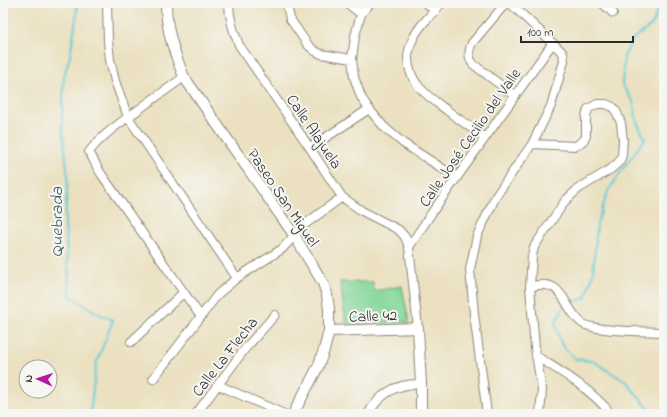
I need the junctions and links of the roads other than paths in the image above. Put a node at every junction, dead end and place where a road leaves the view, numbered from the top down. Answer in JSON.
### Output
{"nodes":[{"id":1,"x":107,"y":3,"type":"edge"},
{"id":2,"x":166,"y":3,"type":"edge"},
{"id":3,"x":229,"y":3,"type":"edge"},
{"id":4,"x":287,"y":3,"type":"edge"},
{"id":5,"x":347,"y":3,"type":"edge"},
{"id":6,"x":370,"y":3,"type":"edge"},
{"id":7,"x":426,"y":3,"type":"edge"},
{"id":8,"x":442,"y":3,"type":"edge"},
{"id":9,"x":506,"y":3,"type":"edge"},
{"id":10,"x":510,"y":3,"type":"edge"},
{"id":11,"x":602,"y":3,"type":"edge"},
{"id":12,"x":435,"y":11,"type":"junction"},
{"id":13,"x":612,"y":12,"type":"dead end"},
{"id":14,"x":361,"y":14,"type":"junction"},
{"id":15,"x":552,"y":44,"type":"junction"},
{"id":16,"x":352,"y":58,"type":"junction"},
{"id":17,"x":184,"y":77,"type":"junction"},
{"id":18,"x":515,"y":96,"type":"junction"},
{"id":19,"x":369,"y":109,"type":"junction"},
{"id":20,"x":128,"y":117,"type":"junction"},
{"id":21,"x":485,"y":138,"type":"junction"},
{"id":22,"x":532,"y":144,"type":"junction"},
{"id":23,"x":310,"y":148,"type":"junction"},
{"id":24,"x":457,"y":178,"type":"junction"},
{"id":25,"x":342,"y":197,"type":"junction"},
{"id":26,"x":294,"y":235,"type":"junction"},
{"id":27,"x":409,"y":247,"type":"junction"},
{"id":28,"x":237,"y":278,"type":"junction"},
{"id":29,"x":530,"y":287,"type":"junction"},
{"id":30,"x":184,"y":292,"type":"junction"},
{"id":31,"x":275,"y":315,"type":"dead end"},
{"id":32,"x":201,"y":317,"type":"junction"},
{"id":33,"x":418,"y":328,"type":"junction"},
{"id":34,"x":329,"y":331,"type":"junction"},
{"id":35,"x":664,"y":332,"type":"edge"},
{"id":36,"x":131,"y":342,"type":"dead end"},
{"id":37,"x":536,"y":356,"type":"junction"},
{"id":38,"x":153,"y":379,"type":"dead end"},
{"id":39,"x":422,"y":384,"type":"junction"},
{"id":40,"x":218,"y":386,"type":"junction"},
{"id":41,"x":196,"y":414,"type":"edge"},
{"id":42,"x":284,"y":414,"type":"edge"},
{"id":43,"x":293,"y":414,"type":"edge"},
{"id":44,"x":368,"y":414,"type":"edge"},
{"id":45,"x":421,"y":414,"type":"edge"},
{"id":46,"x":488,"y":414,"type":"edge"},
{"id":47,"x":540,"y":414,"type":"edge"},
{"id":48,"x":611,"y":414,"type":"edge"}],
"edges":[{"from":1,"to":20,"type":"street"},
{"from":2,"to":17,"type":"street","name":"Paseo San Miguel"},
{"from":3,"to":23,"type":"street","name":"Calle Alajuela"},
{"from":4,"to":16,"type":"street"},
{"from":5,"to":14,"type":"street"},
{"from":6,"to":14,"type":"street"},
{"from":7,"to":12,"type":"street"},
{"from":8,"to":12,"type":"street"},
{"from":9,"to":18,"type":"street"},
{"from":10,"to":15,"type":"street"},
{"from":11,"to":13,"type":"street"},
{"from":12,"to":21,"type":"street"},
{"from":14,"to":16,"type":"street"},
{"from":15,"to":18,"type":"street","name":"Calle José Cecilio del Valle"},
{"from":15,"to":22,"type":"street"},
{"from":16,"to":19,"type":"street"},
{"from":17,"to":20,"type":"street"},
{"from":17,"to":26,"type":"street","name":"Paseo San Miguel"},
{"from":18,"to":21,"type":"street","name":"Calle José Cecilio del Valle"},
{"from":19,"to":23,"type":"street"},
{"from":19,"to":24,"type":"street"},
{"from":20,"to":28,"type":"street"},
{"from":20,"to":30,"type":"street"},
{"from":21,"to":24,"type":"street","name":"Calle José Cecilio del Valle"},
{"from":22,"to":29,"type":"street"},
{"from":22,"to":46,"type":"street"},
{"from":23,"to":25,"type":"street","name":"Calle Alajuela"},
{"from":24,"to":27,"type":"street","name":"Calle José Cecilio del Valle"},
{"from":25,"to":26,"type":"street"},
{"from":25,"to":27,"type":"street","name":"Calle Alajuela"},
{"from":26,"to":28,"type":"street"},
{"from":26,"to":34,"type":"street","name":"Paseo San Miguel"},
{"from":27,"to":33,"type":"street"},
{"from":28,"to":32,"type":"street"},
{"from":29,"to":35,"type":"street"},
{"from":29,"to":37,"type":"street"},
{"from":30,"to":32,"type":"street"},
{"from":30,"to":36,"type":"street"},
{"from":31,"to":40,"type":"street","name":"Calle La Flecha"},
{"from":32,"to":38,"type":"street"},
{"from":33,"to":34,"type":"street","name":"Calle 42"},
{"from":33,"to":39,"type":"street"},
{"from":34,"to":43,"type":"street","name":"Paseo San Miguel"},
{"from":37,"to":47,"type":"street"},
{"from":37,"to":48,"type":"street"},
{"from":39,"to":44,"type":"street"},
{"from":39,"to":45,"type":"street"},
{"from":40,"to":41,"type":"street","name":"Calle La Flecha"},
{"from":40,"to":42,"type":"street"}]}
